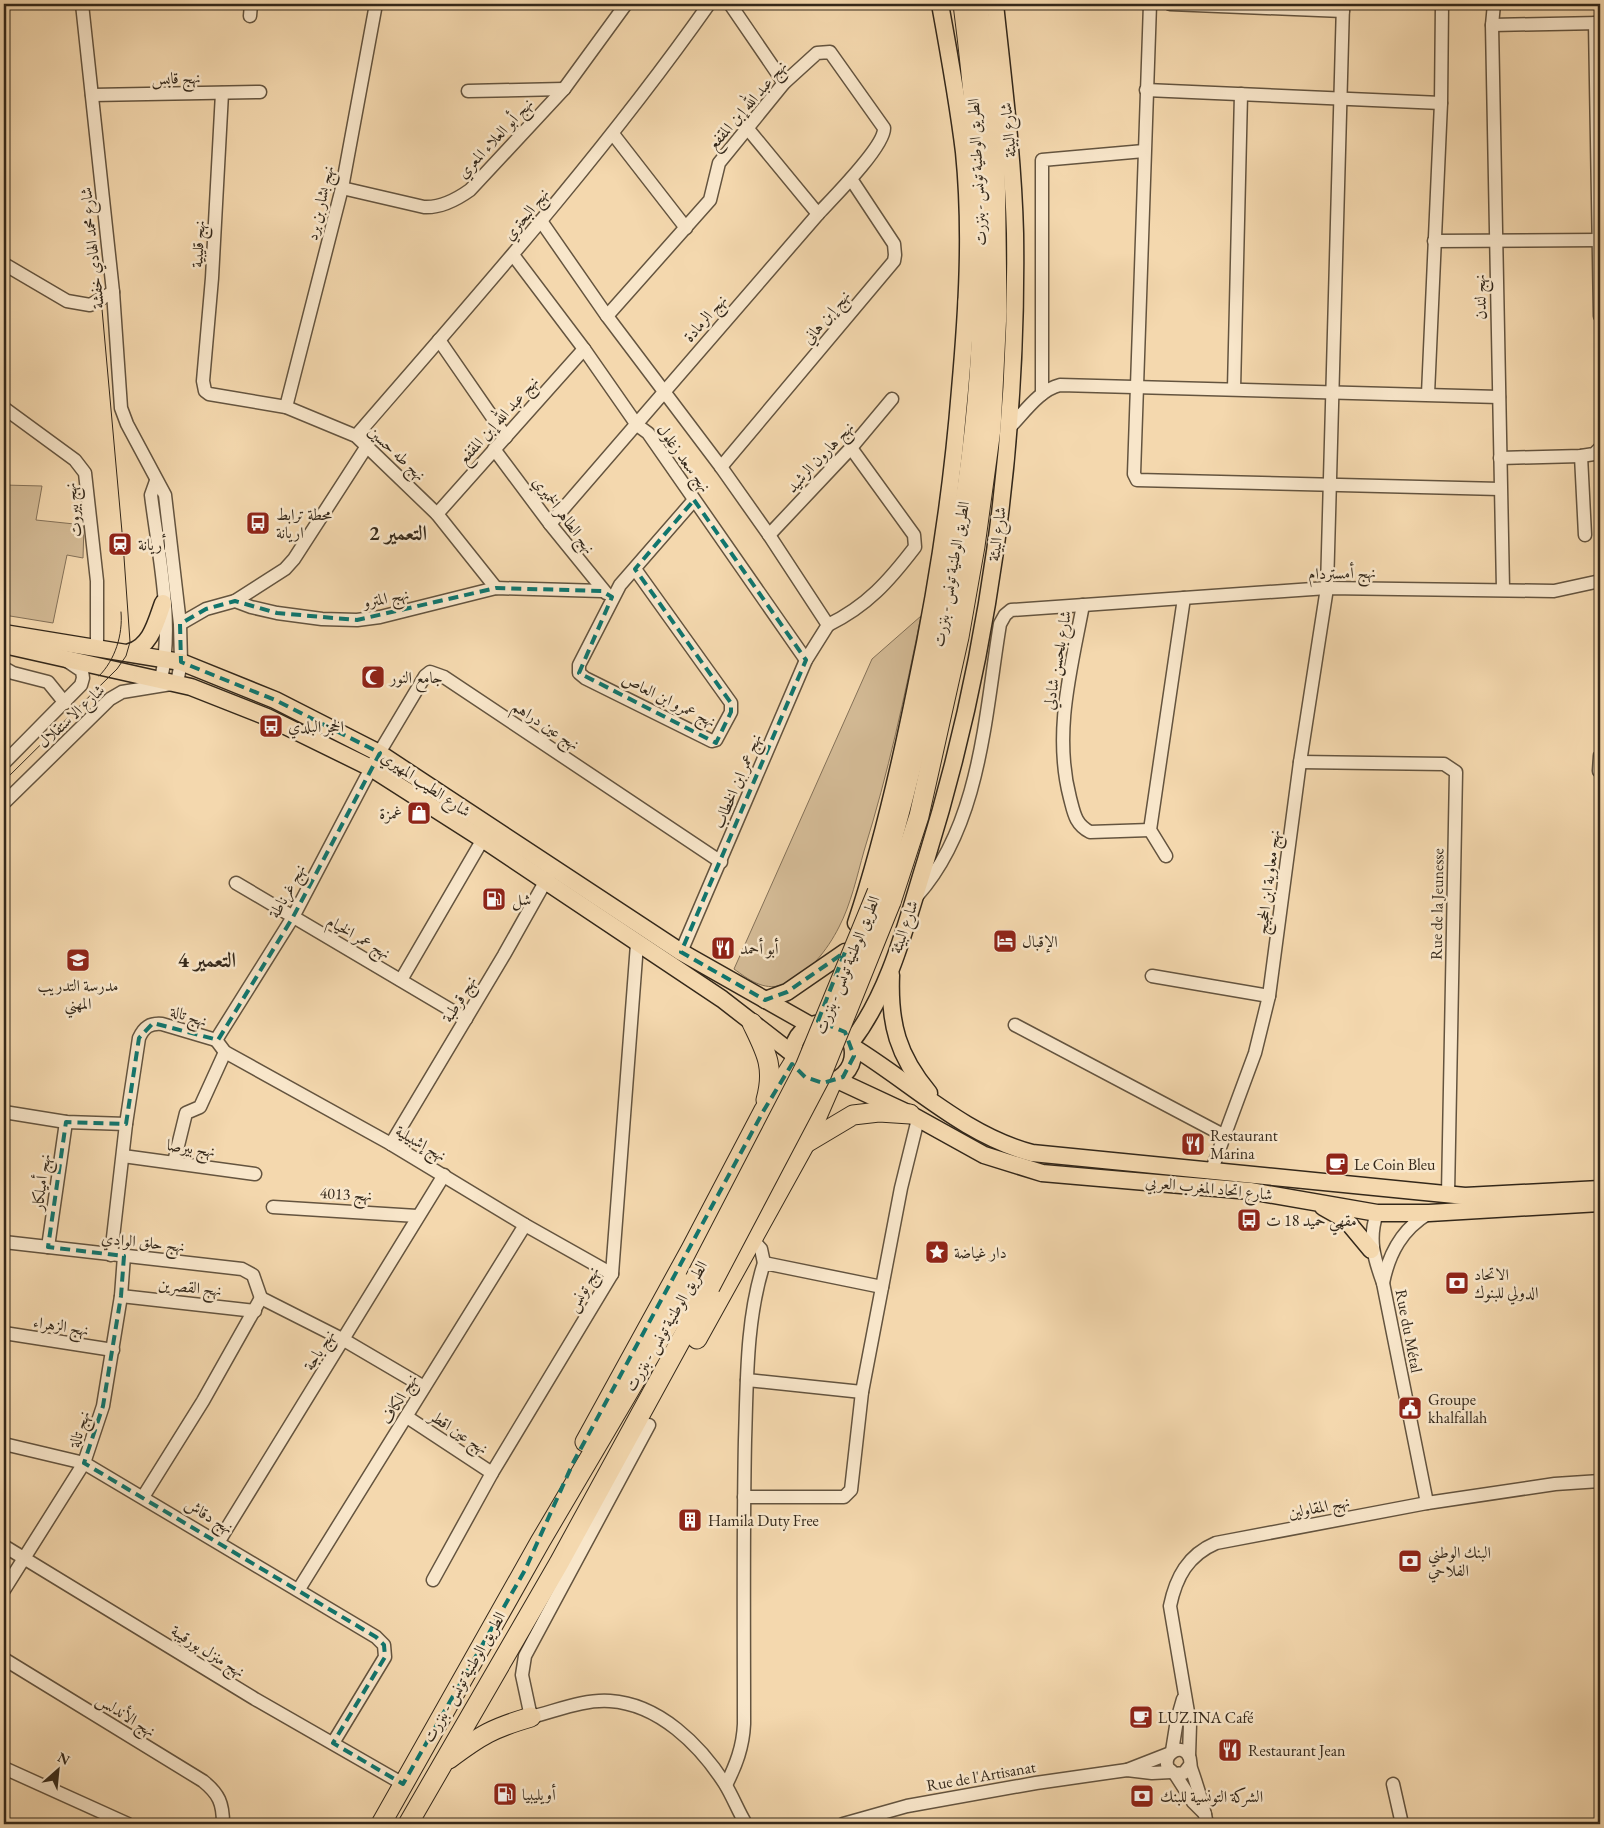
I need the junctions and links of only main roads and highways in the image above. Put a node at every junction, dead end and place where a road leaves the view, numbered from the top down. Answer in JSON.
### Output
{"nodes":[{"id":1,"x":940,"y":4,"type":"edge"},
{"id":2,"x":963,"y":4,"type":"edge"},
{"id":3,"x":978,"y":4,"type":"edge"},
{"id":4,"x":995,"y":4,"type":"edge"},
{"id":5,"x":978,"y":62,"type":"junction"},
{"id":6,"x":968,"y":301,"type":"junction"},
{"id":7,"x":976,"y":412,"type":"junction"},
{"id":8,"x":163,"y":603,"type":"road end"},
{"id":9,"x":4,"y":633,"type":"edge"},
{"id":10,"x":4,"y":645,"type":"edge"},
{"id":11,"x":130,"y":652,"type":"junction"},
{"id":12,"x":549,"y":874,"type":"junction"},
{"id":13,"x":884,"y":897,"type":"junction"},
{"id":14,"x":845,"y":952,"type":"junction"},
{"id":15,"x":891,"y":964,"type":"junction"},
{"id":16,"x":765,"y":1000,"type":"junction"},
{"id":17,"x":752,"y":1023,"type":"junction"},
{"id":18,"x":811,"y":1025,"type":"junction"},
{"id":19,"x":853,"y":1044,"type":"junction"},
{"id":20,"x":793,"y":1058,"type":"junction"},
{"id":21,"x":834,"y":1081,"type":"junction"},
{"id":22,"x":942,"y":1109,"type":"junction"},
{"id":23,"x":764,"y":1110,"type":"junction"},
{"id":24,"x":914,"y":1116,"type":"junction"},
{"id":25,"x":805,"y":1144,"type":"junction"},
{"id":26,"x":1600,"y":1189,"type":"edge"},
{"id":27,"x":1448,"y":1194,"type":"junction"},
{"id":28,"x":1308,"y":1200,"type":"junction"},
{"id":29,"x":1600,"y":1203,"type":"edge"},
{"id":30,"x":1377,"y":1213,"type":"junction"},
{"id":31,"x":1371,"y":1250,"type":"road end"},
{"id":32,"x":702,"y":1283,"type":"junction"},
{"id":33,"x":559,"y":1563,"type":"junction"},
{"id":34,"x":525,"y":1570,"type":"junction"},
{"id":35,"x":531,"y":1717,"type":"road end"},
{"id":36,"x":440,"y":1766,"type":"junction"},
{"id":37,"x":381,"y":1824,"type":"edge"},
{"id":38,"x":408,"y":1824,"type":"edge"}],
"edges":[{"from":1,"to":6,"type":"main road"},
{"from":2,"to":5,"type":"highway","name":"الطريق الوطنية تونس - بنزرت"},
{"from":3,"to":5,"type":"highway","name":"الطريق الوطنية تونس - بنزرت"},
{"from":4,"to":15,"type":"main road","name":"شارع البيئة"},
{"from":5,"to":7,"type":"highway","name":"الطريق الوطنية تونس - بنزرت"},
{"from":5,"to":13,"type":"highway","name":"الطريق الوطنية تونس - بنزرت"},
{"from":6,"to":7,"type":"highway"},
{"from":6,"to":14,"type":"main road"},
{"from":7,"to":13,"type":"highway","name":"الطريق الوطنية تونس - بنزرت"},
{"from":8,"to":11,"type":"main road"},
{"from":9,"to":11,"type":"main road","name":"شارع الطيب المهيري"},
{"from":10,"to":12,"type":"main road","name":"شارع الطيب المهيري"},
{"from":11,"to":12,"type":"main road","name":"شارع الطيب المهيري"},
{"from":12,"to":16,"type":"main road","name":"شارع الطيب المهيري"},
{"from":12,"to":17,"type":"main road","name":"شارع الطيب المهيري"},
{"from":13,"to":32,"type":"highway","name":"الطريق الوطنية تونس - بنزرت","bridge":true},
{"from":14,"to":16,"type":"main road"},
{"from":14,"to":18,"type":"main road"},
{"from":15,"to":19,"type":"main road","name":"شارع البيئة"},
{"from":15,"to":22,"type":"main road"},
{"from":16,"to":18,"type":"main road","name":"شارع الطيب المهيري"},
{"from":17,"to":20,"type":"main road","name":"شارع الطيب المهيري"},
{"from":17,"to":23,"type":"highway"},
{"from":18,"to":19,"type":"main road"},
{"from":18,"to":20,"type":"main road"},
{"from":19,"to":21,"type":"main road"},
{"from":19,"to":22,"type":"main road","name":"شارع اتحاد المغرب العربي"},
{"from":20,"to":21,"type":"main road"},
{"from":20,"to":23,"type":"highway"},
{"from":21,"to":24,"type":"main road","name":"شارع اتحاد المغرب العربي"},
{"from":21,"to":25,"type":"highway"},
{"from":22,"to":27,"type":"main road","name":"شارع اتحاد المغرب العربي"},
{"from":23,"to":34,"type":"highway"},
{"from":24,"to":25,"type":"highway"},
{"from":24,"to":28,"type":"main road","name":"شارع اتحاد المغرب العربي"},
{"from":25,"to":33,"type":"highway"},
{"from":26,"to":27,"type":"main road","name":"شارع اتحاد المغرب العربي"},
{"from":27,"to":30,"type":"main road"},
{"from":28,"to":30,"type":"main road","name":"شارع اتحاد المغرب العربي"},
{"from":28,"to":31,"type":"main road"},
{"from":29,"to":30,"type":"main road","name":"شارع اتحاد المغرب العربي"},
{"from":32,"to":33,"type":"highway","name":"الطريق الوطنية تونس - بنزرت"},
{"from":32,"to":34,"type":"highway","name":"الطريق الوطنية تونس - بنزرت"},
{"from":33,"to":36,"type":"highway","name":"الطريق الوطنية تونس - بنزرت"},
{"from":34,"to":37,"type":"highway","name":"الطريق الوطنية تونس - بنزرت"},
{"from":35,"to":36,"type":"highway"},
{"from":36,"to":38,"type":"highway","name":"الطريق الوطنية تونس - بنزرت"}]}
